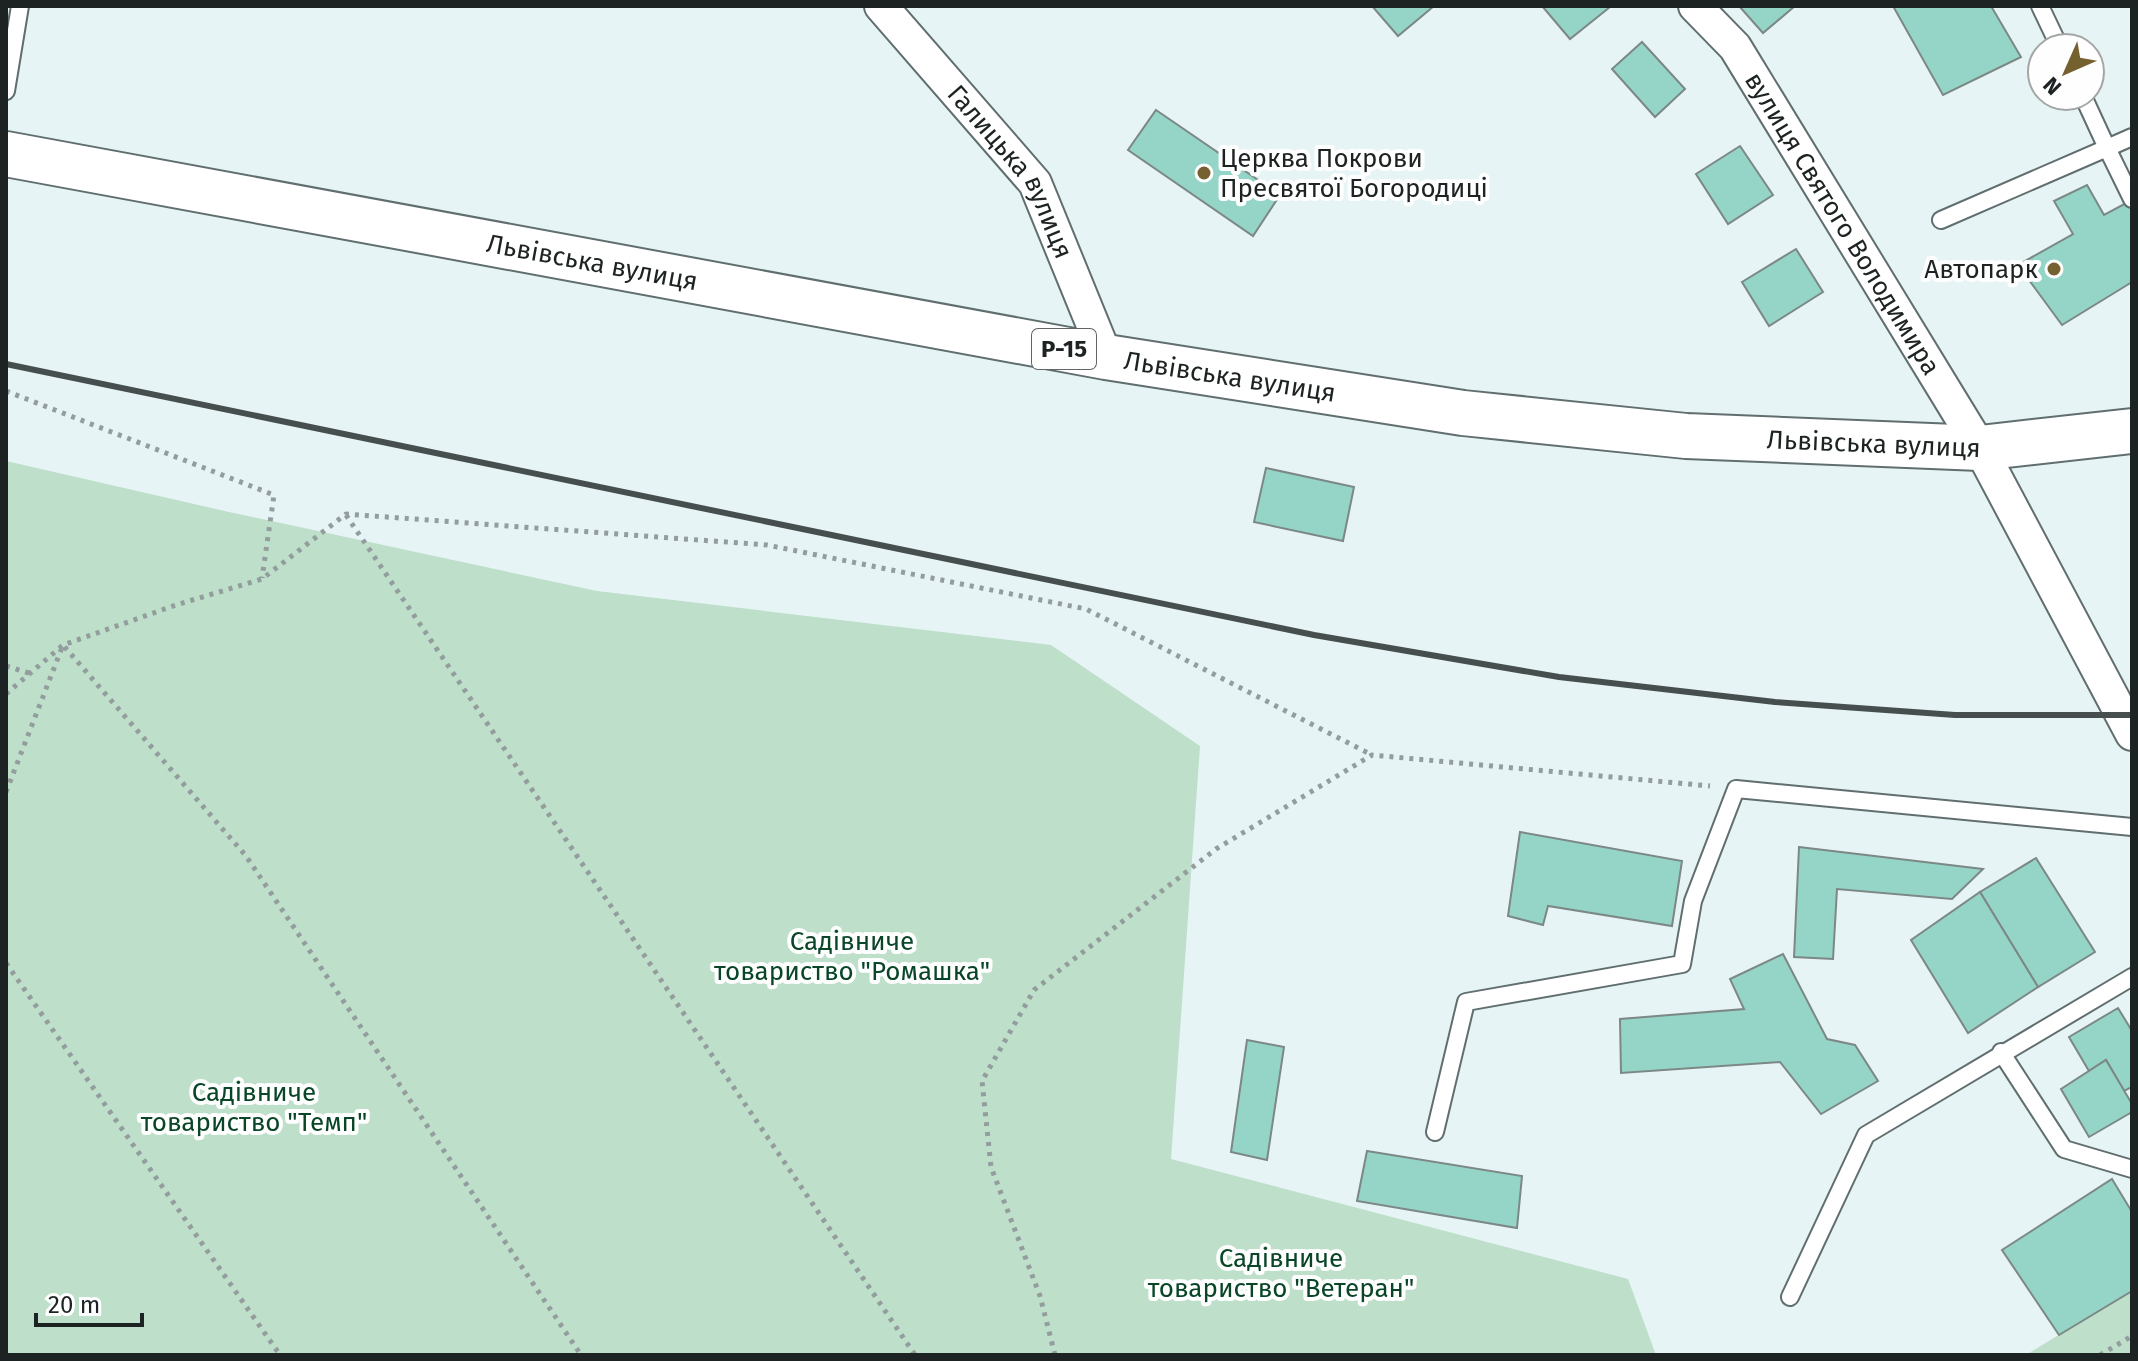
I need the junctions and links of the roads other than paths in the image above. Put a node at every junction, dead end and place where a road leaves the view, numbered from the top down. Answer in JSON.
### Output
{"nodes":[{"id":1,"x":20,"y":6,"type":"edge"},
{"id":2,"x":881,"y":6,"type":"edge"},
{"id":3,"x":1695,"y":6,"type":"edge"},
{"id":4,"x":2040,"y":6,"type":"edge"},
{"id":5,"x":2052,"y":32,"type":"edge"},
{"id":6,"x":6,"y":91,"type":"edge"},
{"id":7,"x":2090,"y":112,"type":"edge"},
{"id":8,"x":2132,"y":137,"type":"edge"},
{"id":9,"x":2107,"y":148,"type":"junction"},
{"id":10,"x":6,"y":154,"type":"edge"},
{"id":11,"x":2132,"y":199,"type":"edge"},
{"id":12,"x":1941,"y":220,"type":"dead end"},
{"id":13,"x":1106,"y":357,"type":"junction"},
{"id":14,"x":2132,"y":431,"type":"edge"},
{"id":15,"x":1980,"y":448,"type":"junction"},
{"id":16,"x":2132,"y":734,"type":"edge"},
{"id":17,"x":2132,"y":827,"type":"edge"},
{"id":18,"x":2132,"y":977,"type":"edge"},
{"id":19,"x":2001,"y":1052,"type":"junction"},
{"id":20,"x":1435,"y":1132,"type":"dead end"},
{"id":21,"x":2132,"y":1169,"type":"edge"},
{"id":22,"x":1790,"y":1297,"type":"dead end"}],
"edges":[{"from":1,"to":6,"type":"lane"},
{"from":2,"to":13,"type":"street","name":"Галицька вулиця"},
{"from":3,"to":15,"type":"street","name":"вулиця Святого Володимира"},
{"from":4,"to":5,"type":"lane"},
{"from":7,"to":9,"type":"lane"},
{"from":8,"to":9,"type":"lane"},
{"from":9,"to":11,"type":"lane"},
{"from":9,"to":12,"type":"lane"},
{"from":10,"to":13,"type":"main road","name":"Львівська вулиця","number":"Р-15"},
{"from":13,"to":15,"type":"main road","name":"Львівська вулиця","number":"Р-15"},
{"from":14,"to":15,"type":"main road","name":"Львівська вулиця","number":"Р-15"},
{"from":15,"to":16,"type":"street","name":"вулиця Святого Володимира"},
{"from":17,"to":20,"type":"lane"},
{"from":18,"to":19,"type":"lane"},
{"from":19,"to":21,"type":"lane"},
{"from":19,"to":22,"type":"lane"}]}
